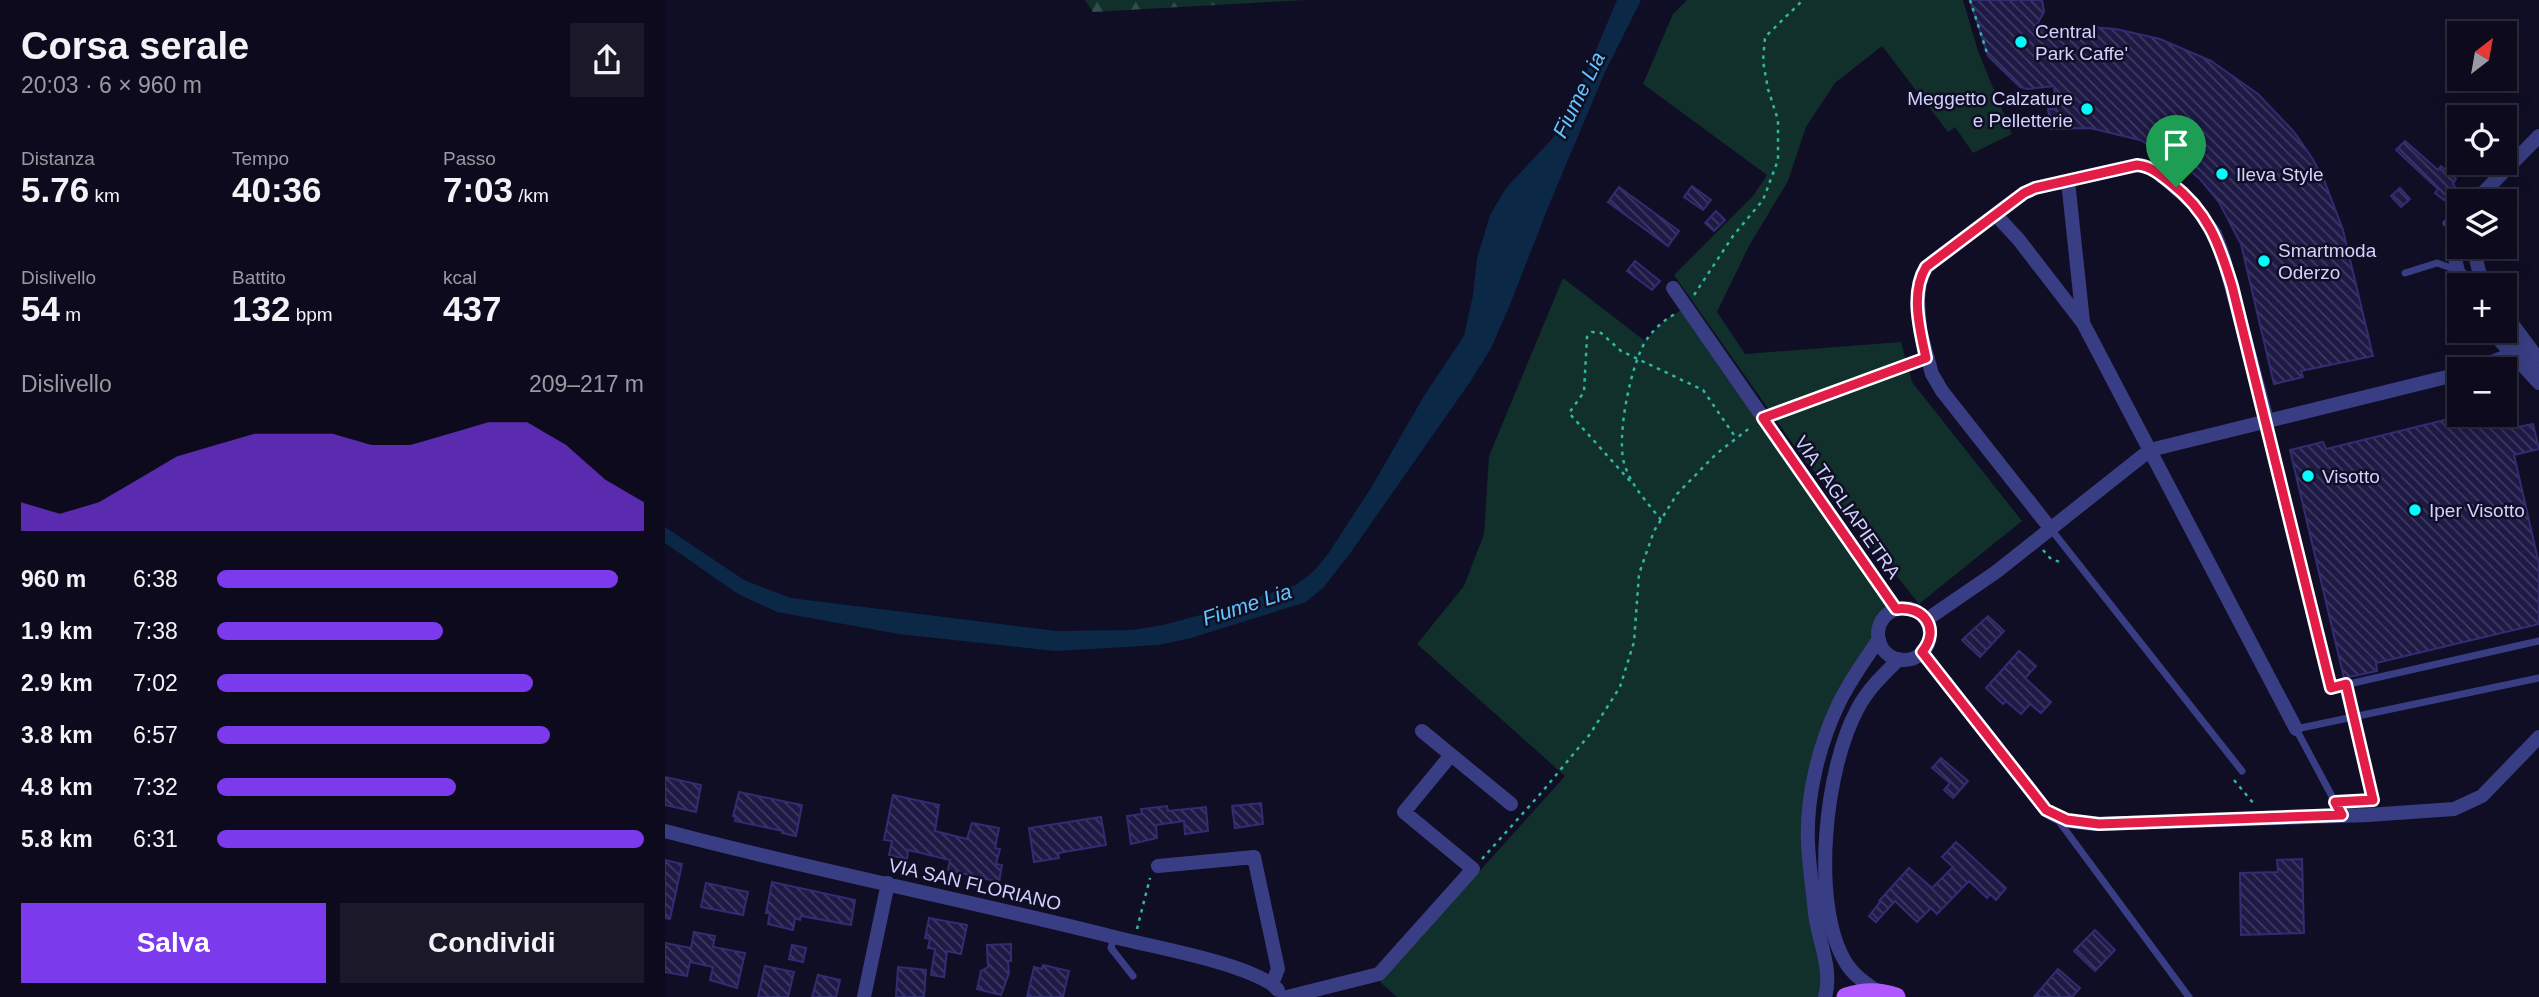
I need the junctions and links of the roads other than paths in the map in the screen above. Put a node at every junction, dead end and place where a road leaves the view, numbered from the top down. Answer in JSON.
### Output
{"nodes":[{"id":1,"x":2539,"y":136,"type":"edge"},
{"id":2,"x":2517,"y":159,"type":"edge"},
{"id":3,"x":2501,"y":175,"type":"edge"},
{"id":4,"x":2068,"y":181,"type":"junction"},
{"id":5,"x":2487,"y":189,"type":"edge"},
{"id":6,"x":1996,"y":215,"type":"junction"},
{"id":7,"x":2455,"y":259,"type":"edge"},
{"id":8,"x":2456,"y":268,"type":"junction"},
{"id":9,"x":2405,"y":273,"type":"dead end"},
{"id":10,"x":2457,"y":273,"type":"edge"},
{"id":11,"x":2463,"y":273,"type":"edge"},
{"id":12,"x":1673,"y":288,"type":"dead end"},
{"id":13,"x":2083,"y":323,"type":"junction"},
{"id":14,"x":2517,"y":332,"type":"edge"},
{"id":15,"x":2502,"y":343,"type":"edge"},
{"id":16,"x":2513,"y":356,"type":"junction"},
{"id":17,"x":2510,"y":357,"type":"edge"},
{"id":18,"x":2539,"y":360,"type":"edge"},
{"id":19,"x":2539,"y":366,"type":"edge"},
{"id":20,"x":2447,"y":377,"type":"edge"},
{"id":21,"x":2539,"y":383,"type":"edge"},
{"id":22,"x":2267,"y":420,"type":"junction"},
{"id":23,"x":2150,"y":450,"type":"junction"},
{"id":24,"x":2050,"y":528,"type":"junction"},
{"id":25,"x":1896,"y":609,"type":"junction"},
{"id":26,"x":1926,"y":620,"type":"junction"},
{"id":27,"x":1879,"y":639,"type":"junction"},
{"id":28,"x":2539,"y":641,"type":"edge"},
{"id":29,"x":1922,"y":652,"type":"junction"},
{"id":30,"x":1899,"y":659,"type":"junction"},
{"id":31,"x":2539,"y":678,"type":"edge"},
{"id":32,"x":2296,"y":729,"type":"junction"},
{"id":33,"x":1422,"y":730,"type":"dead end"},
{"id":34,"x":2539,"y":737,"type":"edge"},
{"id":35,"x":1451,"y":755,"type":"junction"},
{"id":36,"x":2242,"y":771,"type":"dead end"},
{"id":37,"x":1511,"y":804,"type":"dead end"},
{"id":38,"x":2342,"y":815,"type":"junction"},
{"id":39,"x":2055,"y":817,"type":"junction"},
{"id":40,"x":665,"y":831,"type":"edge"},
{"id":41,"x":1158,"y":866,"type":"road end"},
{"id":42,"x":888,"y":883,"type":"junction"},
{"id":43,"x":1114,"y":937,"type":"junction"},
{"id":44,"x":1133,"y":976,"type":"dead end"},
{"id":45,"x":1272,"y":984,"type":"junction"},
{"id":46,"x":1887,"y":994,"type":"edge"},
{"id":47,"x":864,"y":997,"type":"edge"},
{"id":48,"x":1285,"y":997,"type":"edge"},
{"id":49,"x":1825,"y":997,"type":"edge"},
{"id":50,"x":1846,"y":997,"type":"edge"},
{"id":51,"x":2189,"y":997,"type":"edge"}],
"edges":[{"from":1,"to":2,"type":"street"},
{"from":3,"to":5,"type":"street"},
{"from":4,"to":6,"type":"street"},
{"from":4,"to":13,"type":"street"},
{"from":4,"to":22,"type":"street"},
{"from":6,"to":13,"type":"street"},
{"from":6,"to":24,"type":"street"},
{"from":7,"to":8,"type":"street"},
{"from":8,"to":9,"type":"lane"},
{"from":8,"to":10,"type":"street"},
{"from":8,"to":11,"type":"lane"},
{"from":12,"to":25,"type":"street","name":"VIA TAGLIAPIETRA"},
{"from":13,"to":23,"type":"street"},
{"from":14,"to":18,"type":"street"},
{"from":15,"to":16,"type":"street"},
{"from":16,"to":17,"type":"street"},
{"from":16,"to":19,"type":"street"},
{"from":16,"to":21,"type":"street"},
{"from":20,"to":22,"type":"street"},
{"from":22,"to":23,"type":"street"},
{"from":22,"to":28,"type":"lane"},
{"from":23,"to":24,"type":"street"},
{"from":23,"to":32,"type":"street"},
{"from":24,"to":26,"type":"street"},
{"from":24,"to":36,"type":"lane"},
{"from":25,"to":26,"type":"street","name":"VIA TAGLIAPIETRA"},
{"from":25,"to":27,"type":"street","name":"VIA TAGLIAPIETRA"},
{"from":26,"to":29,"type":"street"},
{"from":27,"to":30,"type":"street"},
{"from":27,"to":49,"type":"street","name":"VIA TAGLIAPIETRA"},
{"from":29,"to":30,"type":"street"},
{"from":29,"to":39,"type":"street"},
{"from":30,"to":46,"type":"street"},
{"from":31,"to":32,"type":"lane"},
{"from":32,"to":38,"type":"lane"},
{"from":33,"to":35,"type":"street"},
{"from":34,"to":38,"type":"street"},
{"from":35,"to":37,"type":"street"},
{"from":35,"to":48,"type":"street"},
{"from":38,"to":39,"type":"street"},
{"from":39,"to":51,"type":"lane"},
{"from":40,"to":42,"type":"street","name":"VIA SAN FLORIANO"},
{"from":41,"to":45,"type":"street"},
{"from":42,"to":43,"type":"street","name":"VIA SAN FLORIANO"},
{"from":42,"to":47,"type":"street"},
{"from":43,"to":44,"type":"lane"},
{"from":43,"to":45,"type":"street","name":"VIA SAN FLORIANO"},
{"from":45,"to":48,"type":"street"},
{"from":46,"to":50,"type":"main road"}]}
